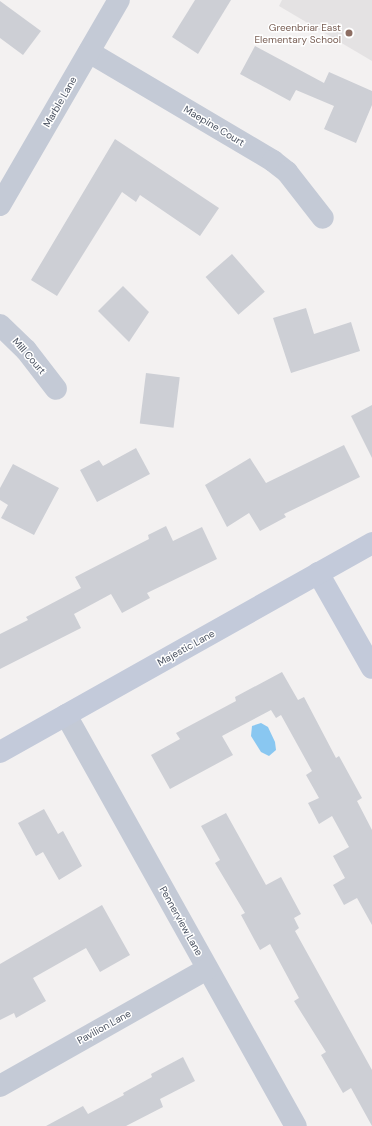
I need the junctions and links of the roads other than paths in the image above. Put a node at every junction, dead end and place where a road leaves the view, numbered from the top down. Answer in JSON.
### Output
{"nodes":[{"id":1,"x":119,"y":0,"type":"edge"},
{"id":2,"x":89,"y":52,"type":"junction"},
{"id":3,"x":0,"y":205,"type":"edge"},
{"id":4,"x":323,"y":218,"type":"dead end"},
{"id":5,"x":0,"y":325,"type":"edge"},
{"id":6,"x":56,"y":389,"type":"dead end"},
{"id":7,"x":372,"y":543,"type":"edge"},
{"id":8,"x":318,"y":573,"type":"junction"},
{"id":9,"x":372,"y":668,"type":"edge"},
{"id":10,"x":66,"y":716,"type":"junction"},
{"id":11,"x":0,"y":752,"type":"edge"},
{"id":12,"x":207,"y":969,"type":"junction"},
{"id":13,"x":0,"y":1086,"type":"edge"},
{"id":14,"x":296,"y":1126,"type":"edge"}],
"edges":[{"from":1,"to":2,"type":"street","name":"Marble Lane"},
{"from":2,"to":3,"type":"street","name":"Marble Lane"},
{"from":2,"to":4,"type":"street","name":"Maepine Court"},
{"from":5,"to":6,"type":"street","name":"Mill Court"},
{"from":7,"to":8,"type":"street","name":"Majestic Lane"},
{"from":8,"to":9,"type":"street"},
{"from":8,"to":10,"type":"street","name":"Majestic Lane"},
{"from":10,"to":11,"type":"street","name":"Majestic Lane"},
{"from":10,"to":12,"type":"street","name":"Pennerview Lane"},
{"from":12,"to":13,"type":"street","name":"Pavilion Lane"},
{"from":12,"to":14,"type":"street","name":"Pennerview Lane"}]}
